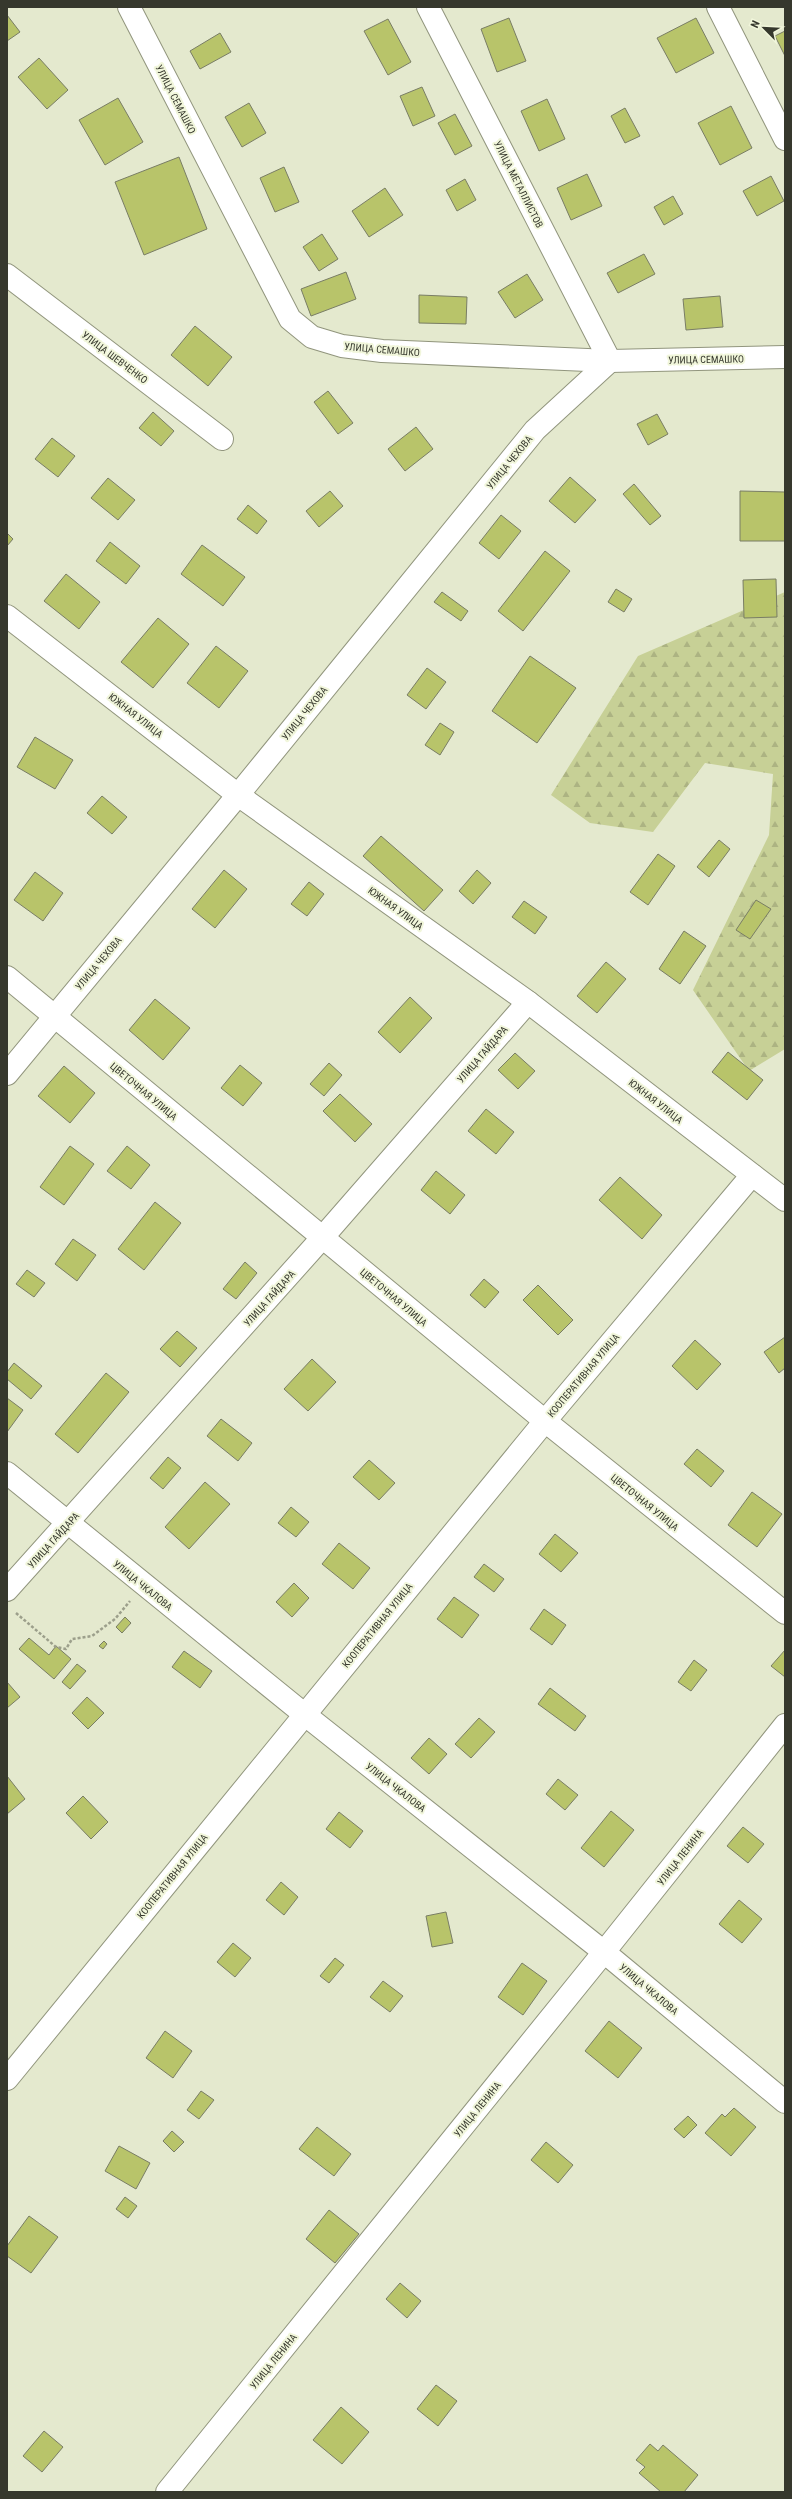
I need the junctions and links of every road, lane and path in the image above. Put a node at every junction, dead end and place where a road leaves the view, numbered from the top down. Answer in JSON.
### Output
{"nodes":[{"id":1,"x":129,"y":7,"type":"edge"},
{"id":2,"x":428,"y":7,"type":"edge"},
{"id":3,"x":718,"y":7,"type":"edge"},
{"id":4,"x":785,"y":139,"type":"edge"},
{"id":5,"x":7,"y":275,"type":"edge"},
{"id":6,"x":785,"y":357,"type":"edge"},
{"id":7,"x":610,"y":361,"type":"junction"},
{"id":8,"x":222,"y":439,"type":"dead end"},
{"id":9,"x":7,"y":616,"type":"edge"},
{"id":10,"x":238,"y":795,"type":"junction"},
{"id":11,"x":7,"y":977,"type":"edge"},
{"id":12,"x":528,"y":1002,"type":"junction"},
{"id":13,"x":54,"y":1016,"type":"junction"},
{"id":14,"x":7,"y":1074,"type":"edge"},
{"id":15,"x":752,"y":1175,"type":"junction"},
{"id":16,"x":785,"y":1200,"type":"edge"},
{"id":17,"x":322,"y":1238,"type":"junction"},
{"id":18,"x":545,"y":1421,"type":"junction"},
{"id":19,"x":7,"y":1473,"type":"edge"},
{"id":20,"x":68,"y":1524,"type":"junction"},
{"id":21,"x":7,"y":1590,"type":"edge"},
{"id":22,"x":131,"y":1600,"type":"dead end"},
{"id":23,"x":16,"y":1613,"type":"dead end"},
{"id":24,"x":785,"y":1613,"type":"edge"},
{"id":25,"x":304,"y":1714,"type":"junction"},
{"id":26,"x":785,"y":1724,"type":"edge"},
{"id":27,"x":604,"y":1952,"type":"junction"},
{"id":28,"x":7,"y":2079,"type":"edge"},
{"id":29,"x":785,"y":2102,"type":"edge"},
{"id":30,"x":167,"y":2492,"type":"edge"}],
"edges":[{"from":1,"to":7,"type":"street","name":"УЛИЦА СЕМАШКО"},
{"from":2,"to":7,"type":"street","name":"УЛИЦА МЕТАЛЛИСТОВ"},
{"from":3,"to":4,"type":"street"},
{"from":5,"to":8,"type":"street","name":"УЛИЦА ШЕВЧЕНКО"},
{"from":6,"to":7,"type":"street","name":"УЛИЦА СЕМАШКО"},
{"from":7,"to":10,"type":"street","name":"УЛИЦА ЧЕХОВА"},
{"from":9,"to":10,"type":"street","name":"ЮЖНАЯ УЛИЦА"},
{"from":10,"to":12,"type":"street","name":"ЮЖНАЯ УЛИЦА"},
{"from":10,"to":13,"type":"street","name":"УЛИЦА ЧЕХОВА"},
{"from":11,"to":13,"type":"street","name":"ЦВЕТОЧНАЯ УЛИЦА"},
{"from":12,"to":15,"type":"street","name":"ЮЖНАЯ УЛИЦА"},
{"from":12,"to":17,"type":"street","name":"УЛИЦА ГАЙДАРА"},
{"from":13,"to":14,"type":"street","name":"УЛИЦА ЧЕХОВА"},
{"from":13,"to":17,"type":"street","name":"ЦВЕТОЧНАЯ УЛИЦА"},
{"from":15,"to":16,"type":"street","name":"ЮЖНАЯ УЛИЦА"},
{"from":15,"to":18,"type":"street","name":"КООПЕРАТИВНАЯ УЛИЦА"},
{"from":17,"to":18,"type":"street","name":"ЦВЕТОЧНАЯ УЛИЦА"},
{"from":17,"to":20,"type":"street","name":"УЛИЦА ГАЙДАРА"},
{"from":18,"to":24,"type":"street","name":"ЦВЕТОЧНАЯ УЛИЦА"},
{"from":18,"to":25,"type":"street","name":"КООПЕРАТИВНАЯ УЛИЦА"},
{"from":19,"to":20,"type":"street","name":"УЛИЦА ЧКАЛОВА"},
{"from":20,"to":21,"type":"street","name":"УЛИЦА ГАЙДАРА"},
{"from":20,"to":25,"type":"street","name":"УЛИЦА ЧКАЛОВА"},
{"from":22,"to":23,"type":"path"},
{"from":25,"to":27,"type":"street","name":"УЛИЦА ЧКАЛОВА"},
{"from":25,"to":28,"type":"street","name":"КООПЕРАТИВНАЯ УЛИЦА"},
{"from":26,"to":27,"type":"street","name":"УЛИЦА ЛЕНИНА"},
{"from":27,"to":29,"type":"street","name":"УЛИЦА ЧКАЛОВА"},
{"from":27,"to":30,"type":"street","name":"УЛИЦА ЛЕНИНА"}]}
